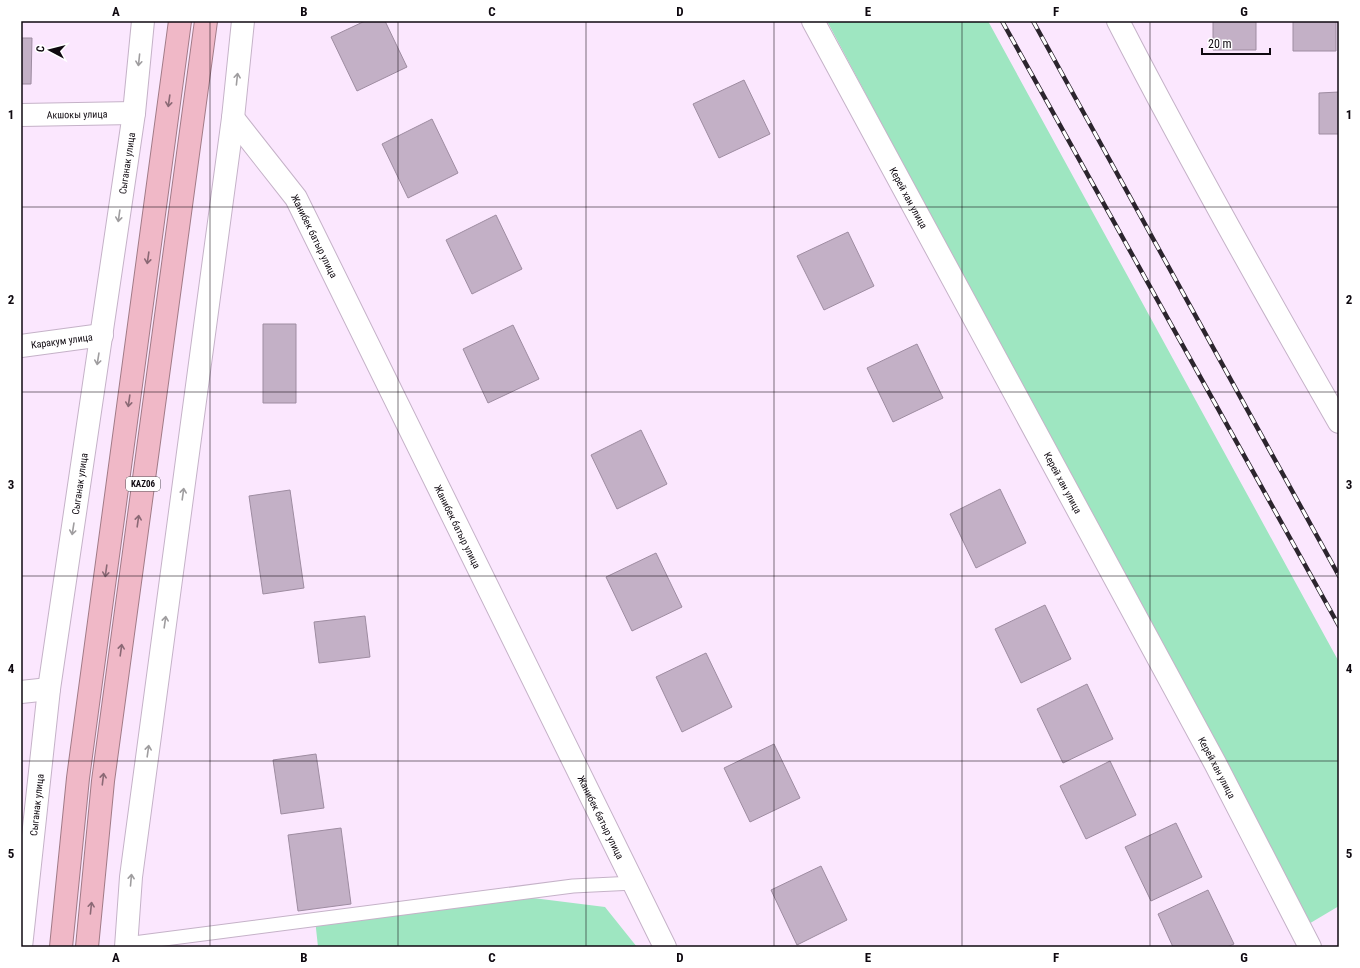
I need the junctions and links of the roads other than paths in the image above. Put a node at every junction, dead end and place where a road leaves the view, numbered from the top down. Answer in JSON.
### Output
{"nodes":[{"id":1,"x":143,"y":21,"type":"edge"},
{"id":2,"x":180,"y":21,"type":"edge"},
{"id":3,"x":206,"y":21,"type":"edge"},
{"id":4,"x":243,"y":21,"type":"edge"},
{"id":5,"x":813,"y":21,"type":"edge"},
{"id":6,"x":1118,"y":21,"type":"edge"},
{"id":7,"x":134,"y":113,"type":"junction"},
{"id":8,"x":21,"y":115,"type":"edge"},
{"id":9,"x":233,"y":118,"type":"junction"},
{"id":10,"x":102,"y":335,"type":"junction"},
{"id":11,"x":21,"y":346,"type":"edge"},
{"id":12,"x":1339,"y":422,"type":"edge"},
{"id":13,"x":49,"y":689,"type":"junction"},
{"id":14,"x":21,"y":692,"type":"edge"},
{"id":15,"x":634,"y":883,"type":"junction"},
{"id":16,"x":126,"y":946,"type":"edge"},
{"id":17,"x":21,"y":947,"type":"edge"},
{"id":18,"x":61,"y":947,"type":"edge"},
{"id":19,"x":87,"y":947,"type":"edge"},
{"id":20,"x":665,"y":947,"type":"edge"},
{"id":21,"x":1310,"y":947,"type":"edge"}],
"edges":[{"from":1,"to":7,"type":"street","name":"Сыганак улица","one_way":true},
{"from":2,"to":18,"type":"highway","number":"KАZ06","one_way":true},
{"from":19,"to":3,"type":"highway","number":"KАZ06","one_way":true},
{"from":9,"to":4,"type":"street","one_way":true},
{"from":5,"to":21,"type":"street","name":"Керей хан улица"},
{"from":6,"to":12,"type":"street"},
{"from":7,"to":8,"type":"street","name":"Акшокы улица"},
{"from":7,"to":10,"type":"street","name":"Сыганак улица","one_way":true},
{"from":9,"to":15,"type":"street","name":"Жанибек батыр улица"},
{"from":16,"to":9,"type":"street","one_way":true},
{"from":10,"to":11,"type":"street","name":"Каракум улица"},
{"from":10,"to":13,"type":"street","name":"Сыганак улица","one_way":true},
{"from":13,"to":14,"type":"street"},
{"from":13,"to":17,"type":"street","name":"Сыганак улица"},
{"from":15,"to":16,"type":"lane"},
{"from":15,"to":20,"type":"street","name":"Жанибек батыр улица"}]}
